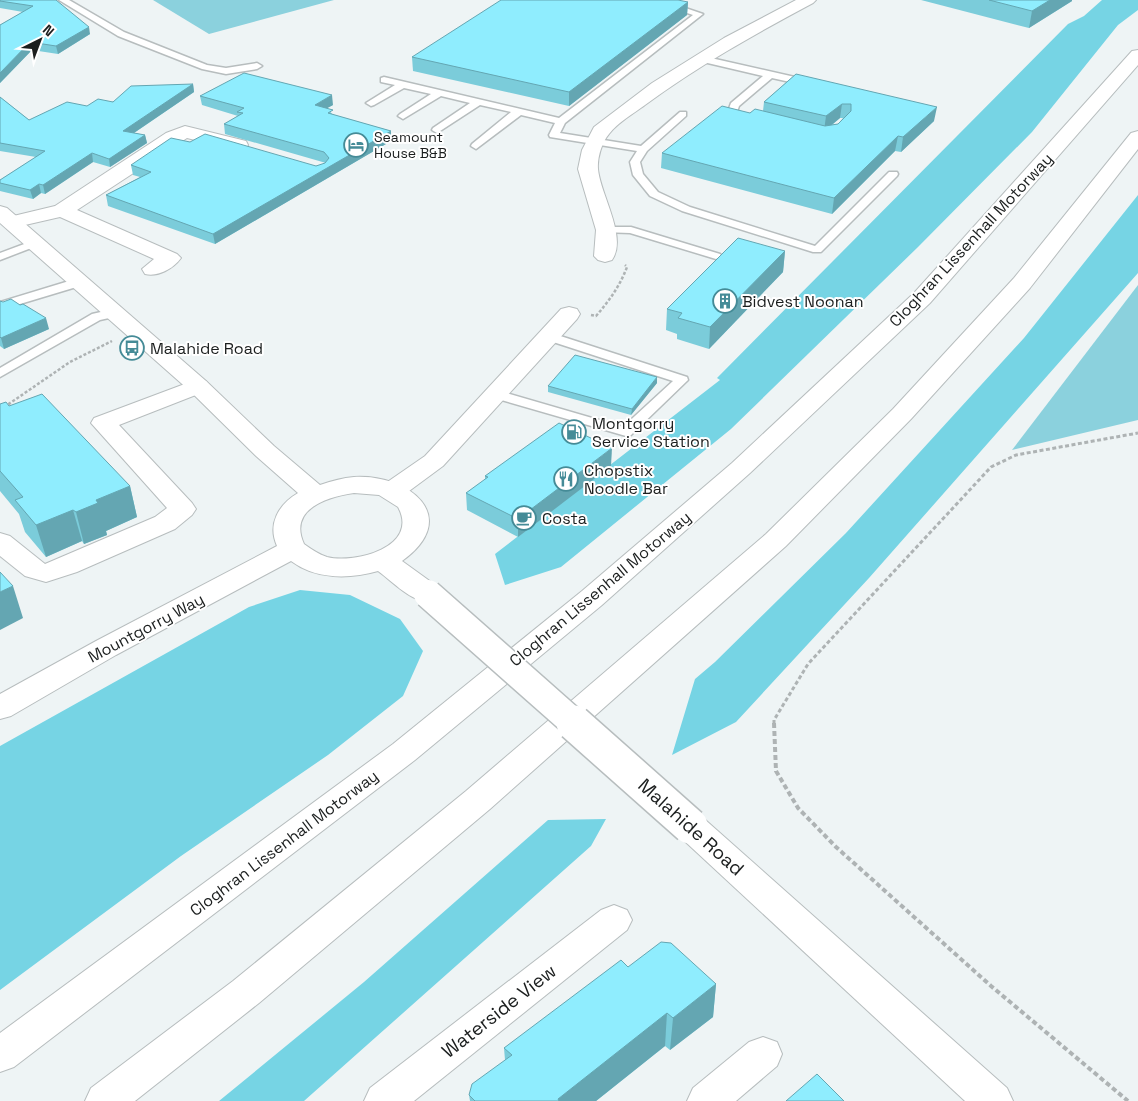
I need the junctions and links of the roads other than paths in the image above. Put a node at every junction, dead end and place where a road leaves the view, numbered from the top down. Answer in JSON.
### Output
{"nodes":[{"id":1,"x":63,"y":0,"type":"edge"},
{"id":2,"x":653,"y":0,"type":"edge"},
{"id":3,"x":808,"y":0,"type":"edge"},
{"id":4,"x":1138,"y":55,"type":"edge"},
{"id":5,"x":702,"y":58,"type":"junction"},
{"id":6,"x":257,"y":66,"type":"dead end"},
{"id":7,"x":770,"y":74,"type":"junction"},
{"id":8,"x":384,"y":80,"type":"dead end"},
{"id":9,"x":402,"y":85,"type":"junction"},
{"id":10,"x":818,"y":86,"type":"edge"},
{"id":11,"x":439,"y":93,"type":"junction"},
{"id":12,"x":478,"y":102,"type":"junction"},
{"id":13,"x":371,"y":103,"type":"dead end"},
{"id":14,"x":519,"y":111,"type":"junction"},
{"id":15,"x":683,"y":114,"type":"dead end"},
{"id":16,"x":403,"y":116,"type":"dead end"},
{"id":17,"x":758,"y":120,"type":"edge"},
{"id":18,"x":561,"y":121,"type":"junction"},
{"id":19,"x":437,"y":130,"type":"dead end"},
{"id":20,"x":1138,"y":137,"type":"edge"},
{"id":21,"x":594,"y":142,"type":"junction"},
{"id":22,"x":476,"y":146,"type":"dead end"},
{"id":23,"x":643,"y":149,"type":"junction"},
{"id":24,"x":254,"y":150,"type":"edge"},
{"id":25,"x":893,"y":174,"type":"dead end"},
{"id":26,"x":62,"y":211,"type":"junction"},
{"id":27,"x":6,"y":217,"type":"edge"},
{"id":28,"x":606,"y":230,"type":"junction"},
{"id":29,"x":35,"y":244,"type":"junction"},
{"id":30,"x":605,"y":256,"type":"road end"},
{"id":31,"x":716,"y":256,"type":"dead end"},
{"id":32,"x":0,"y":257,"type":"edge"},
{"id":33,"x":153,"y":268,"type":"dead end"},
{"id":34,"x":79,"y":282,"type":"junction"},
{"id":35,"x":0,"y":306,"type":"edge"},
{"id":36,"x":114,"y":313,"type":"junction"},
{"id":37,"x":569,"y":314,"type":"road end"},
{"id":38,"x":548,"y":336,"type":"junction"},
{"id":39,"x":0,"y":373,"type":"edge"},
{"id":40,"x":198,"y":386,"type":"junction"},
{"id":41,"x":496,"y":394,"type":"junction"},
{"id":42,"x":392,"y":491,"type":"junction"},
{"id":43,"x":315,"y":494,"type":"junction"},
{"id":44,"x":0,"y":542,"type":"edge"},
{"id":45,"x":293,"y":549,"type":"junction"},
{"id":46,"x":382,"y":560,"type":"junction"},
{"id":47,"x":0,"y":708,"type":"edge"},
{"id":48,"x":614,"y":920,"type":"dead end"},
{"id":49,"x":763,"y":1054,"type":"dead end"},
{"id":50,"x":0,"y":1055,"type":"edge"},
{"id":51,"x":105,"y":1101,"type":"edge"},
{"id":52,"x":384,"y":1101,"type":"edge"},
{"id":53,"x":707,"y":1101,"type":"edge"},
{"id":54,"x":993,"y":1101,"type":"edge"}],
"edges":[{"from":1,"to":6,"type":"lane"},
{"from":2,"to":18,"type":"lane"},
{"from":3,"to":5,"type":"main road"},
{"from":4,"to":50,"type":"main road","name":"Cloghran Lissenhall Motorway"},
{"from":5,"to":7,"type":"lane"},
{"from":5,"to":21,"type":"main road"},
{"from":7,"to":10,"type":"lane"},
{"from":7,"to":17,"type":"lane"},
{"from":8,"to":9,"type":"lane"},
{"from":9,"to":11,"type":"lane"},
{"from":9,"to":13,"type":"lane"},
{"from":11,"to":12,"type":"lane"},
{"from":11,"to":16,"type":"lane"},
{"from":12,"to":14,"type":"lane"},
{"from":12,"to":19,"type":"lane"},
{"from":14,"to":18,"type":"lane"},
{"from":14,"to":22,"type":"lane"},
{"from":15,"to":23,"type":"lane"},
{"from":18,"to":21,"type":"lane"},
{"from":20,"to":51,"type":"main road"},
{"from":21,"to":23,"type":"lane"},
{"from":21,"to":28,"type":"main road"},
{"from":23,"to":25,"type":"lane"},
{"from":24,"to":26,"type":"main road"},
{"from":26,"to":27,"type":"main road"},
{"from":26,"to":33,"type":"main road"},
{"from":27,"to":29,"type":"main road"},
{"from":28,"to":30,"type":"main road"},
{"from":28,"to":31,"type":"lane"},
{"from":29,"to":32,"type":"lane"},
{"from":29,"to":34,"type":"main road"},
{"from":34,"to":35,"type":"lane"},
{"from":34,"to":36,"type":"main road"},
{"from":36,"to":39,"type":"lane"},
{"from":36,"to":40,"type":"main road"},
{"from":37,"to":38,"type":"main road"},
{"from":38,"to":41,"type":"main road"},
{"from":38,"to":41,"type":"lane"},
{"from":40,"to":43,"type":"main road"},
{"from":40,"to":44,"type":"main road"},
{"from":41,"to":42,"type":"main road"},
{"from":42,"to":43,"type":"main road"},
{"from":42,"to":46,"type":"main road"},
{"from":43,"to":45,"type":"main road"},
{"from":45,"to":46,"type":"main road"},
{"from":45,"to":47,"type":"main road","name":"Mountgorry Way"},
{"from":46,"to":54,"type":"main road","name":"Malahide Road","bridge":true},
{"from":48,"to":52,"type":"main road","name":"Waterside View"},
{"from":49,"to":53,"type":"main road"}]}
